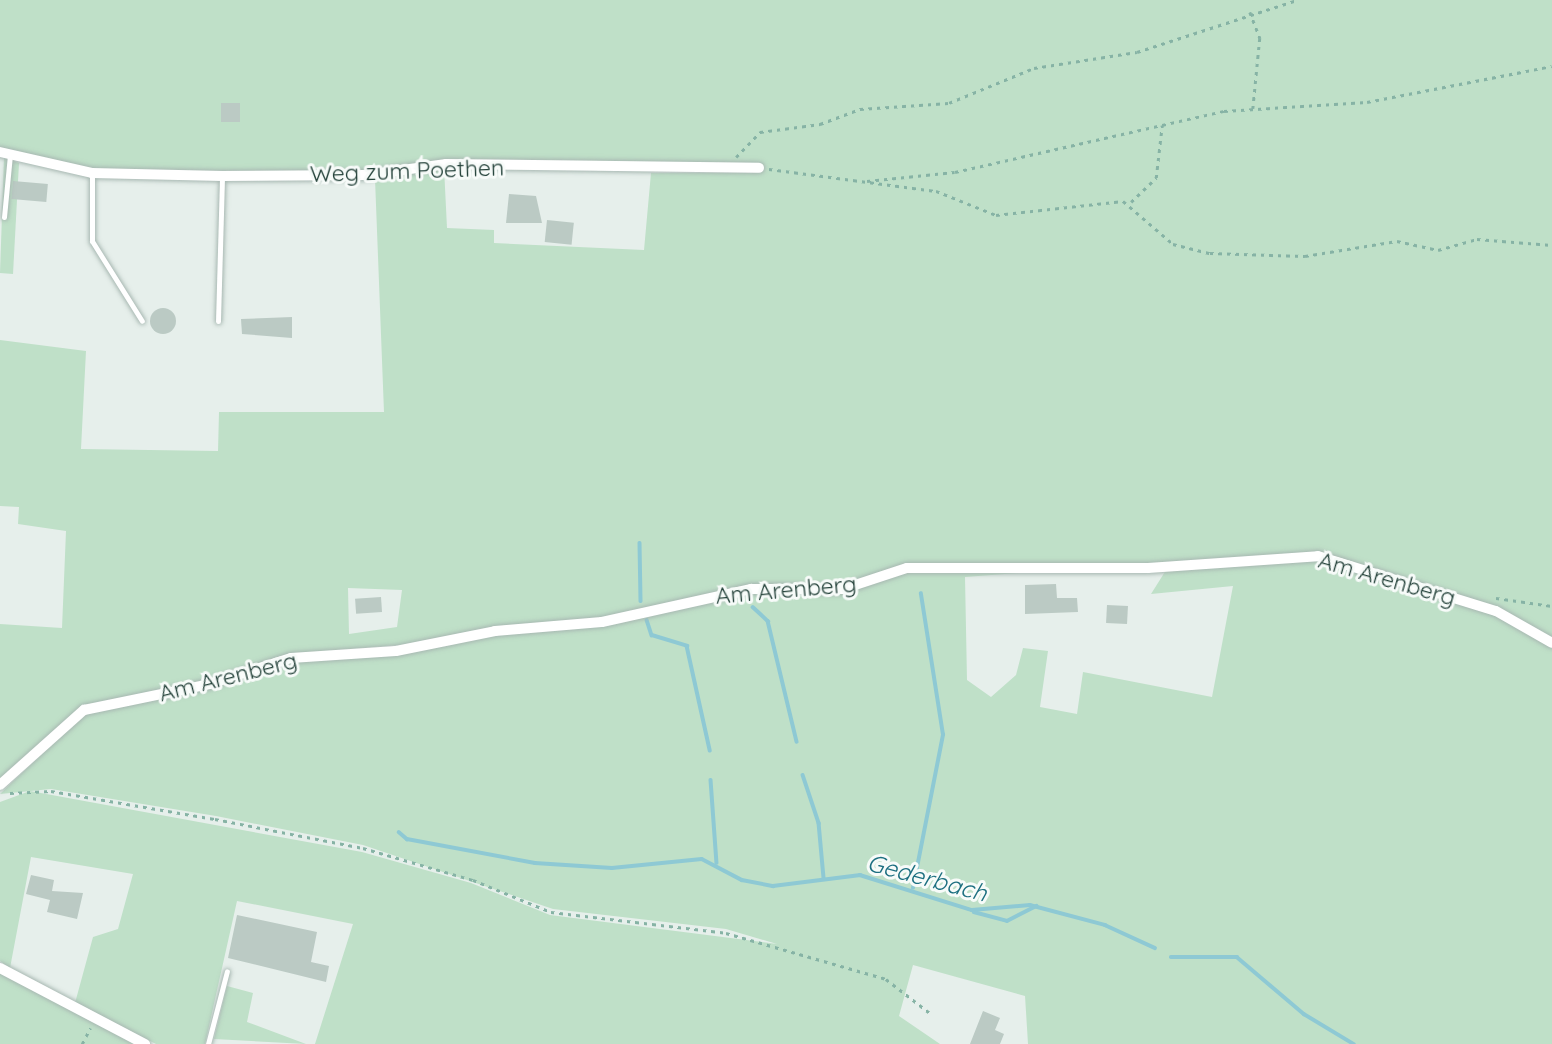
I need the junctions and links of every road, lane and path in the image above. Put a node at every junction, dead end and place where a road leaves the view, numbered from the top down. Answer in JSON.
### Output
{"nodes":[{"id":1,"x":1297,"y":0,"type":"edge"},
{"id":2,"x":1250,"y":12,"type":"junction"},
{"id":3,"x":1552,"y":65,"type":"edge"},
{"id":4,"x":1253,"y":109,"type":"junction"},
{"id":5,"x":1162,"y":125,"type":"junction"},
{"id":6,"x":5,"y":154,"type":"edge"},
{"id":7,"x":730,"y":165,"type":"junction"},
{"id":8,"x":759,"y":168,"type":"joint"},
{"id":9,"x":92,"y":173,"type":"junction"},
{"id":10,"x":222,"y":176,"type":"junction"},
{"id":11,"x":858,"y":181,"type":"junction"},
{"id":12,"x":1131,"y":202,"type":"junction"},
{"id":13,"x":4,"y":217,"type":"dead end"},
{"id":14,"x":1552,"y":245,"type":"edge"},
{"id":15,"x":142,"y":321,"type":"dead end"},
{"id":16,"x":218,"y":321,"type":"dead end"},
{"id":17,"x":1552,"y":643,"type":"edge"},
{"id":18,"x":0,"y":785,"type":"edge"},
{"id":19,"x":0,"y":796,"type":"edge"},
{"id":20,"x":0,"y":968,"type":"edge"},
{"id":21,"x":227,"y":971,"type":"dead end"},
{"id":22,"x":930,"y":1013,"type":"dead end"},
{"id":23,"x":96,"y":1019,"type":"junction"},
{"id":24,"x":82,"y":1044,"type":"edge"},
{"id":25,"x":145,"y":1044,"type":"edge"},
{"id":26,"x":208,"y":1044,"type":"edge"}],
"edges":[{"from":1,"to":2,"type":"path"},
{"from":2,"to":4,"type":"path"},
{"from":2,"to":7,"type":"path"},
{"from":3,"to":4,"type":"path"},
{"from":4,"to":5,"type":"path"},
{"from":5,"to":11,"type":"path"},
{"from":5,"to":12,"type":"path"},
{"from":6,"to":9,"type":"street","name":"Weg zum Poethen"},
{"from":6,"to":13,"type":"lane"},
{"from":7,"to":8,"type":"street","name":"Weg zum Poethen"},
{"from":7,"to":10,"type":"street","name":"Weg zum Poethen"},
{"from":8,"to":11,"type":"path"},
{"from":9,"to":10,"type":"street","name":"Weg zum Poethen"},
{"from":9,"to":15,"type":"lane"},
{"from":10,"to":16,"type":"lane"},
{"from":11,"to":12,"type":"path"},
{"from":12,"to":14,"type":"path"},
{"from":17,"to":18,"type":"street","name":"Am Arenberg"},
{"from":19,"to":22,"type":"path"},
{"from":20,"to":23,"type":"street"},
{"from":21,"to":26,"type":"lane"},
{"from":23,"to":24,"type":"path"},
{"from":23,"to":25,"type":"street"}]}
